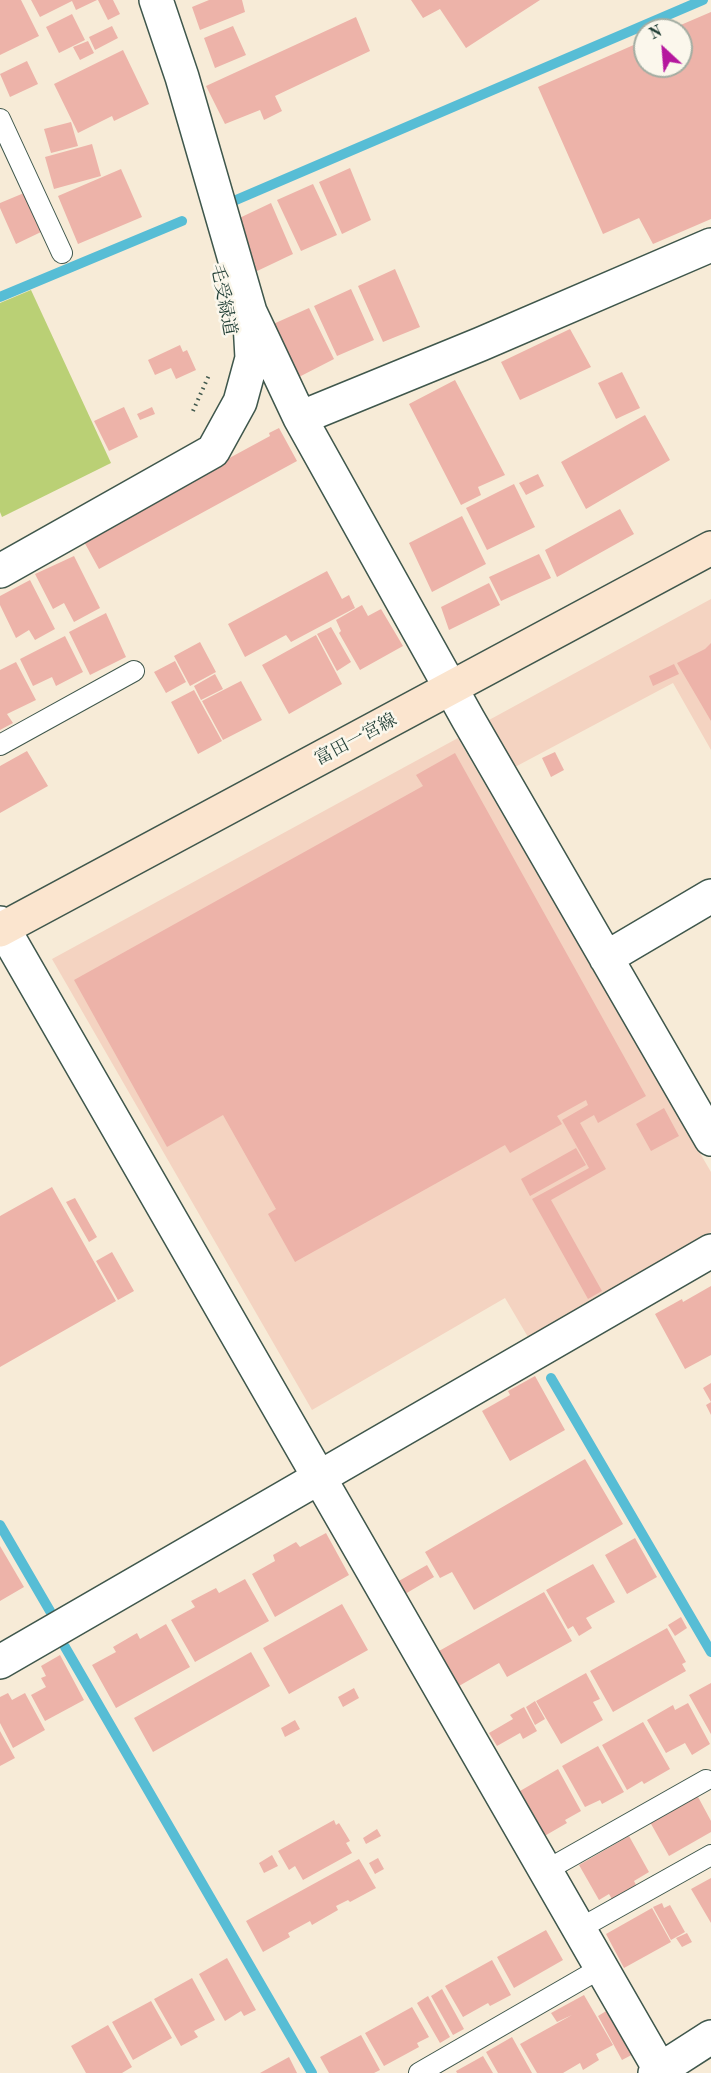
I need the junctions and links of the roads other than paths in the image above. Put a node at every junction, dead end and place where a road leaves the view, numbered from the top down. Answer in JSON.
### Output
{"nodes":[{"id":1,"x":156,"y":0,"type":"edge"},
{"id":2,"x":0,"y":119,"type":"edge"},
{"id":3,"x":711,"y":245,"type":"edge"},
{"id":4,"x":62,"y":253,"type":"dead end"},
{"id":5,"x":250,"y":312,"type":"junction"},
{"id":6,"x":300,"y":418,"type":"junction"},
{"id":7,"x":711,"y":548,"type":"edge"},
{"id":8,"x":0,"y":571,"type":"edge"},
{"id":9,"x":134,"y":671,"type":"dead end"},
{"id":10,"x":451,"y":689,"type":"junction"},
{"id":11,"x":0,"y":745,"type":"edge"},
{"id":12,"x":711,"y":897,"type":"edge"},
{"id":13,"x":1,"y":927,"type":"edge"},
{"id":14,"x":606,"y":958,"type":"junction"},
{"id":15,"x":711,"y":1139,"type":"edge"},
{"id":16,"x":711,"y":1251,"type":"edge"},
{"id":17,"x":321,"y":1478,"type":"junction"},
{"id":18,"x":0,"y":1662,"type":"edge"},
{"id":19,"x":706,"y":1780,"type":"dead end"},
{"id":20,"x":711,"y":1855,"type":"edge"},
{"id":21,"x":545,"y":1871,"type":"junction"},
{"id":22,"x":579,"y":1929,"type":"junction"},
{"id":23,"x":601,"y":1968,"type":"junction"},
{"id":24,"x":711,"y":2037,"type":"edge"},
{"id":25,"x":659,"y":2072,"type":"edge"},
{"id":26,"x":419,"y":2073,"type":"edge"}],
"edges":[{"from":1,"to":5,"type":"street"},
{"from":2,"to":4,"type":"lane"},
{"from":3,"to":6,"type":"street"},
{"from":5,"to":6,"type":"street"},
{"from":5,"to":8,"type":"street"},
{"from":6,"to":10,"type":"street"},
{"from":7,"to":10,"type":"main road","name":"富田一宮線"},
{"from":9,"to":11,"type":"lane"},
{"from":10,"to":13,"type":"main road","name":"富田一宮線"},
{"from":10,"to":14,"type":"street"},
{"from":12,"to":14,"type":"street"},
{"from":13,"to":17,"type":"street"},
{"from":14,"to":15,"type":"street"},
{"from":16,"to":17,"type":"street"},
{"from":17,"to":18,"type":"street"},
{"from":17,"to":21,"type":"street"},
{"from":19,"to":21,"type":"lane"},
{"from":20,"to":22,"type":"lane"},
{"from":21,"to":22,"type":"street"},
{"from":22,"to":23,"type":"street"},
{"from":23,"to":25,"type":"street"},
{"from":23,"to":26,"type":"lane"},
{"from":24,"to":25,"type":"street"}]}
